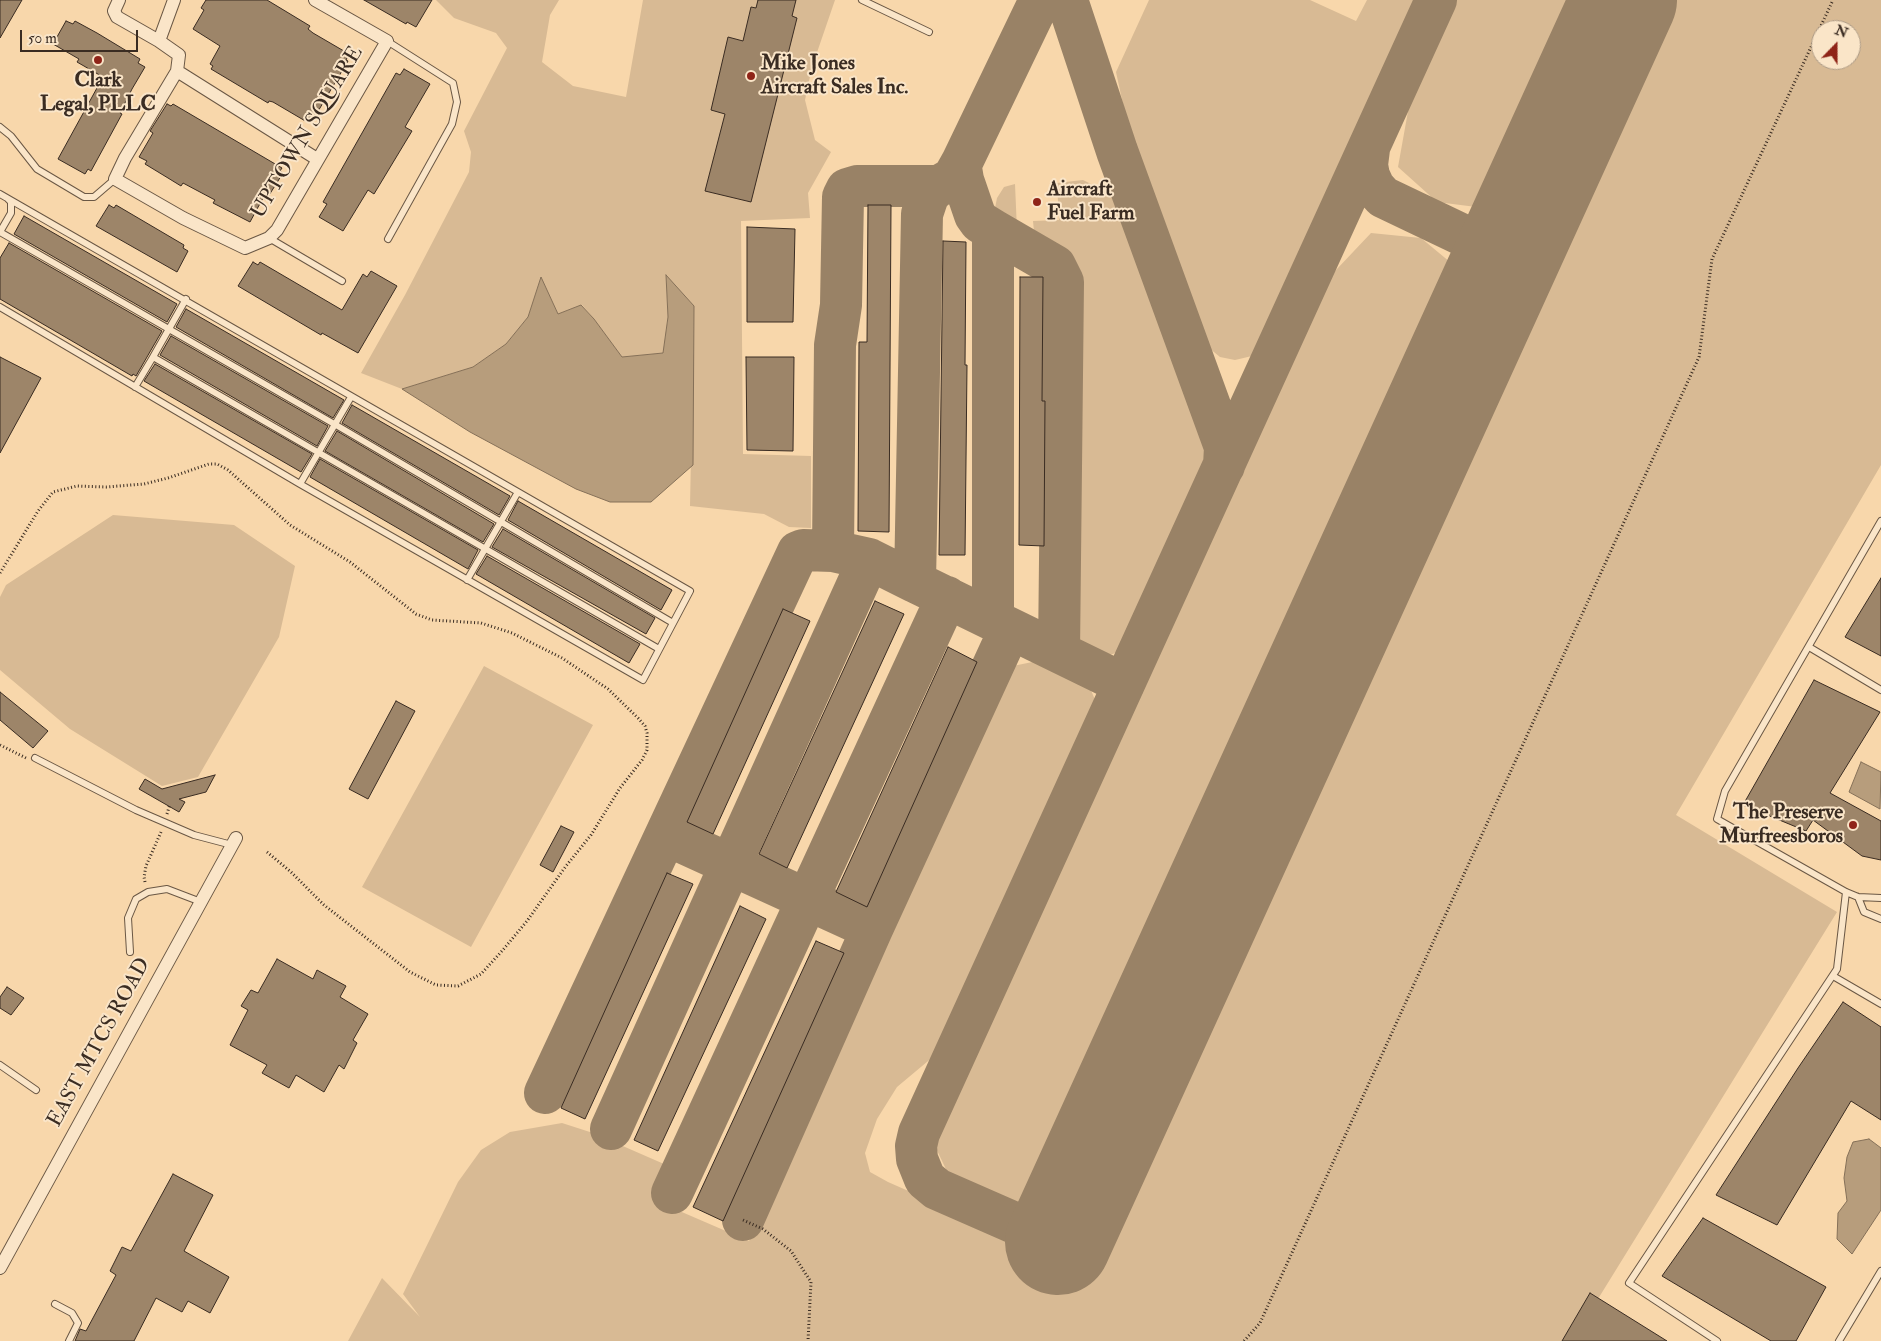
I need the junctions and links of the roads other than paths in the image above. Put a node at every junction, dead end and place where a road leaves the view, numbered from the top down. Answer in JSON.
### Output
{"nodes":[{"id":1,"x":119,"y":0,"type":"edge"},
{"id":2,"x":174,"y":0,"type":"edge"},
{"id":3,"x":315,"y":0,"type":"edge"},
{"id":4,"x":862,"y":0,"type":"edge"},
{"id":5,"x":929,"y":32,"type":"dead end"},
{"id":6,"x":159,"y":41,"type":"junction"},
{"id":7,"x":386,"y":41,"type":"junction"},
{"id":8,"x":177,"y":71,"type":"junction"},
{"id":9,"x":0,"y":126,"type":"edge"},
{"id":10,"x":318,"y":160,"type":"junction"},
{"id":11,"x":115,"y":180,"type":"junction"},
{"id":12,"x":3,"y":195,"type":"edge"},
{"id":13,"x":0,"y":232,"type":"edge"},
{"id":14,"x":269,"y":238,"type":"junction"},
{"id":15,"x":388,"y":240,"type":"dead end"},
{"id":16,"x":342,"y":280,"type":"dead end"},
{"id":17,"x":186,"y":299,"type":"junction"},
{"id":18,"x":0,"y":307,"type":"edge"},
{"id":19,"x":169,"y":329,"type":"junction"},
{"id":20,"x":153,"y":357,"type":"junction"},
{"id":21,"x":135,"y":387,"type":"junction"},
{"id":22,"x":351,"y":397,"type":"junction"},
{"id":23,"x":336,"y":425,"type":"junction"},
{"id":24,"x":319,"y":454,"type":"junction"},
{"id":25,"x":300,"y":484,"type":"junction"},
{"id":26,"x":518,"y":492,"type":"junction"},
{"id":27,"x":1881,"y":521,"type":"edge"},
{"id":28,"x":501,"y":522,"type":"junction"},
{"id":29,"x":485,"y":549,"type":"junction"},
{"id":30,"x":467,"y":580,"type":"junction"},
{"id":31,"x":672,"y":623,"type":"junction"},
{"id":32,"x":1808,"y":647,"type":"junction"},
{"id":33,"x":659,"y":649,"type":"junction"},
{"id":34,"x":1881,"y":690,"type":"edge"},
{"id":35,"x":35,"y":758,"type":"road end"},
{"id":36,"x":234,"y":842,"type":"joint"},
{"id":37,"x":1846,"y":892,"type":"junction"},
{"id":38,"x":1858,"y":896,"type":"junction"},
{"id":39,"x":1881,"y":898,"type":"edge"},
{"id":40,"x":201,"y":902,"type":"junction"},
{"id":41,"x":1881,"y":919,"type":"edge"},
{"id":42,"x":130,"y":952,"type":"dead end"},
{"id":43,"x":1833,"y":976,"type":"junction"},
{"id":44,"x":1881,"y":1004,"type":"edge"},
{"id":45,"x":0,"y":1065,"type":"edge"},
{"id":46,"x":36,"y":1090,"type":"dead end"},
{"id":47,"x":0,"y":1268,"type":"edge"},
{"id":48,"x":1881,"y":1271,"type":"edge"},
{"id":49,"x":55,"y":1304,"type":"dead end"},
{"id":50,"x":69,"y":1341,"type":"edge"},
{"id":51,"x":1717,"y":1341,"type":"edge"},
{"id":52,"x":1839,"y":1341,"type":"edge"}],
"edges":[{"from":1,"to":6,"type":"street"},
{"from":2,"to":6,"type":"street"},
{"from":3,"to":7,"type":"street","name":"UPTOWN SQUARE"},
{"from":4,"to":5,"type":"lane"},
{"from":6,"to":8,"type":"street"},
{"from":7,"to":10,"type":"street","name":"UPTOWN SQUARE"},
{"from":7,"to":15,"type":"lane","name":"UPTOWN SQUARE"},
{"from":8,"to":10,"type":"street"},
{"from":8,"to":11,"type":"street"},
{"from":9,"to":11,"type":"lane"},
{"from":10,"to":14,"type":"street","name":"UPTOWN SQUARE"},
{"from":11,"to":14,"type":"street","name":"UPTOWN SQUARE"},
{"from":12,"to":13,"type":"lane"},
{"from":12,"to":17,"type":"lane"},
{"from":13,"to":19,"type":"lane"},
{"from":14,"to":16,"type":"lane"},
{"from":17,"to":19,"type":"lane"},
{"from":17,"to":22,"type":"lane"},
{"from":18,"to":21,"type":"lane"},
{"from":19,"to":20,"type":"lane"},
{"from":19,"to":23,"type":"lane"},
{"from":20,"to":21,"type":"lane"},
{"from":20,"to":24,"type":"lane"},
{"from":21,"to":25,"type":"lane"},
{"from":22,"to":23,"type":"lane"},
{"from":22,"to":26,"type":"lane"},
{"from":23,"to":24,"type":"lane"},
{"from":23,"to":28,"type":"lane"},
{"from":24,"to":25,"type":"lane"},
{"from":24,"to":29,"type":"lane"},
{"from":25,"to":30,"type":"lane"},
{"from":26,"to":28,"type":"lane"},
{"from":26,"to":31,"type":"lane"},
{"from":27,"to":32,"type":"lane"},
{"from":28,"to":29,"type":"lane"},
{"from":28,"to":31,"type":"lane"},
{"from":29,"to":30,"type":"lane"},
{"from":29,"to":33,"type":"lane"},
{"from":30,"to":33,"type":"lane"},
{"from":31,"to":33,"type":"lane"},
{"from":32,"to":34,"type":"lane"},
{"from":32,"to":37,"type":"lane"},
{"from":35,"to":36,"type":"lane"},
{"from":36,"to":40,"type":"street","name":"EAST MTCS ROAD"},
{"from":37,"to":38,"type":"lane"},
{"from":37,"to":43,"type":"lane"},
{"from":38,"to":39,"type":"lane"},
{"from":38,"to":41,"type":"lane"},
{"from":40,"to":42,"type":"lane"},
{"from":40,"to":47,"type":"street","name":"EAST MTCS ROAD"},
{"from":43,"to":44,"type":"lane"},
{"from":43,"to":51,"type":"lane"},
{"from":45,"to":46,"type":"lane"},
{"from":48,"to":52,"type":"lane"},
{"from":49,"to":50,"type":"lane"}]}
